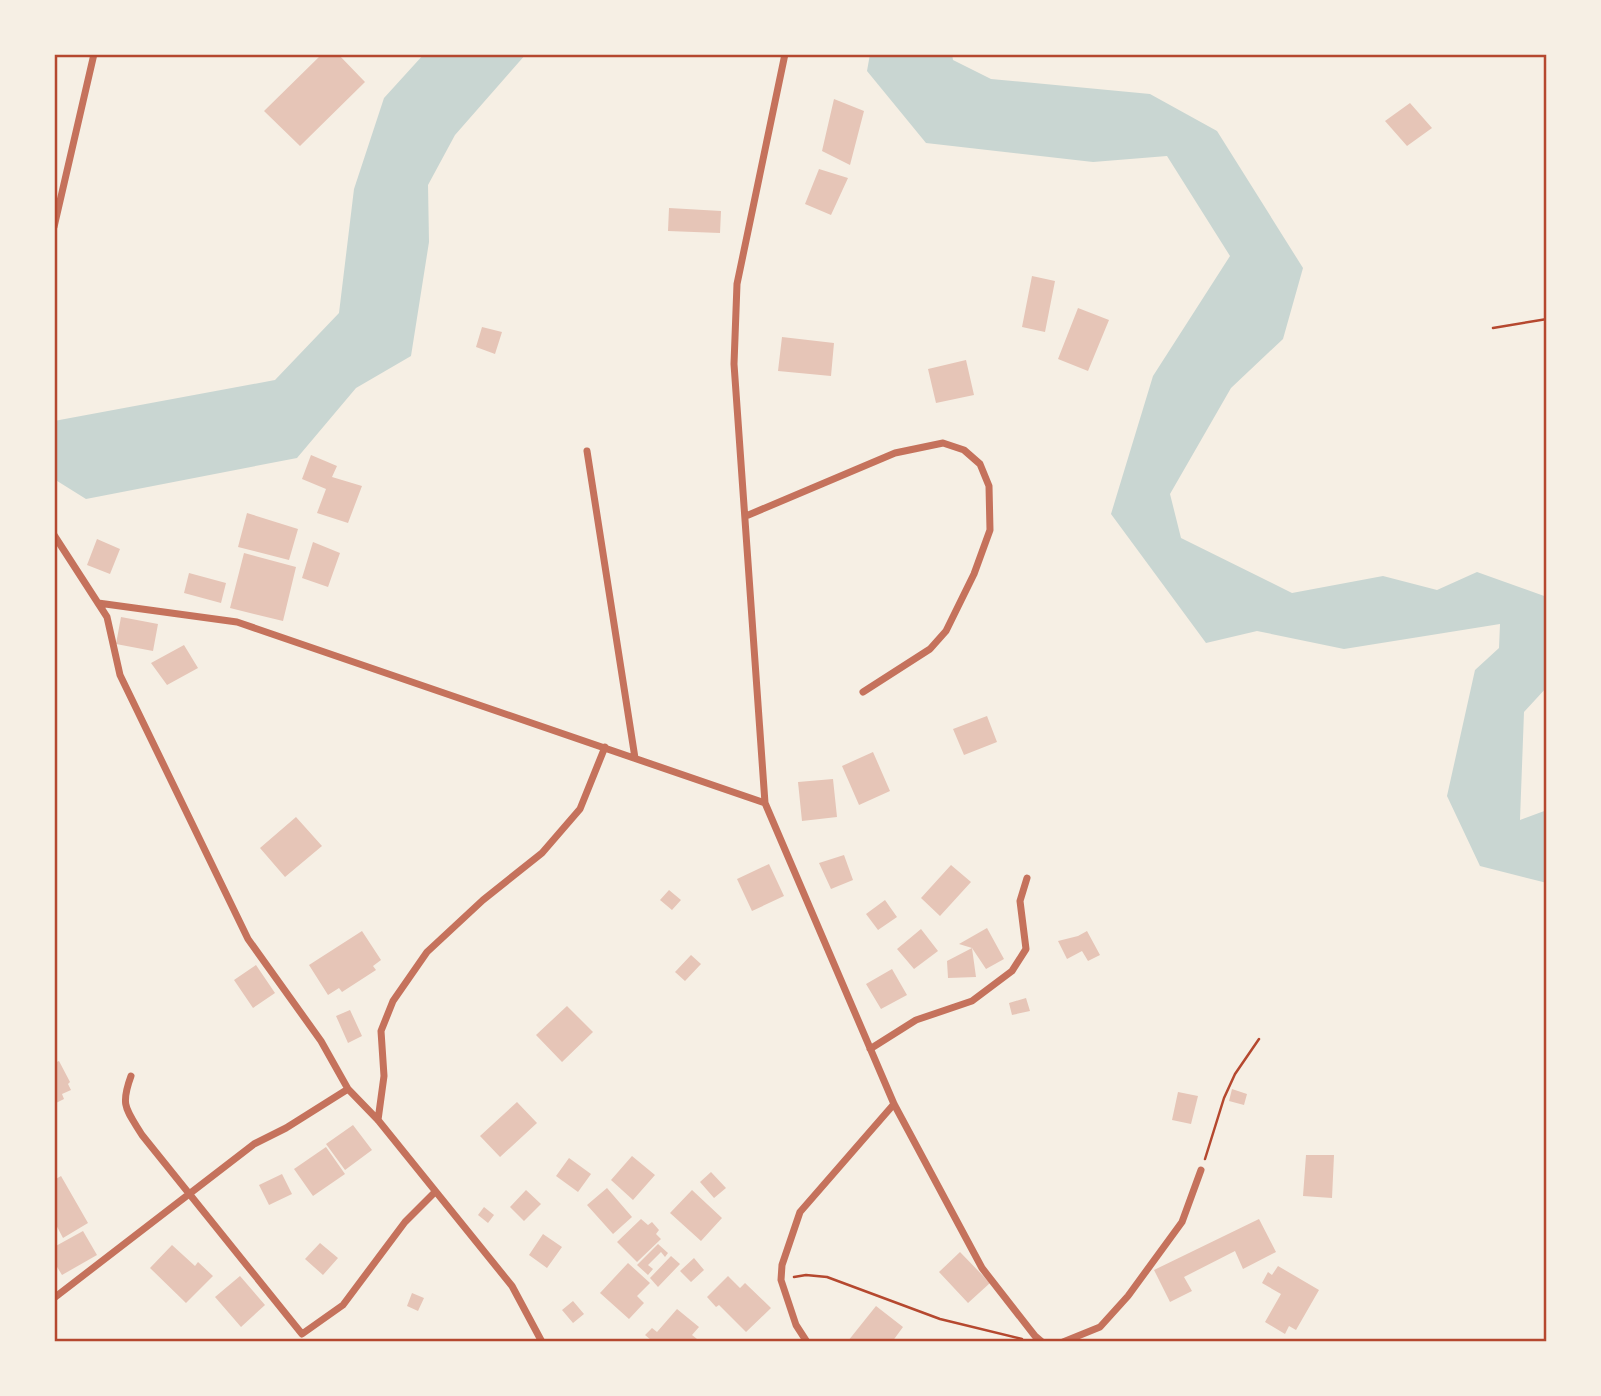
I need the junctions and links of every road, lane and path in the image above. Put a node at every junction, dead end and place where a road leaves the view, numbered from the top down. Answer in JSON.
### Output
{"nodes":[{"id":1,"x":94,"y":54,"type":"edge"},
{"id":2,"x":785,"y":54,"type":"edge"},
{"id":3,"x":56,"y":208,"type":"edge"},
{"id":4,"x":54,"y":227,"type":"edge"},
{"id":5,"x":1547,"y":319,"type":"edge"},
{"id":6,"x":1493,"y":328,"type":"dead end"},
{"id":7,"x":587,"y":451,"type":"dead end"},
{"id":8,"x":746,"y":516,"type":"junction"},
{"id":9,"x":54,"y":535,"type":"edge"},
{"id":10,"x":98,"y":603,"type":"junction"},
{"id":11,"x":863,"y":692,"type":"dead end"},
{"id":12,"x":605,"y":747,"type":"junction"},
{"id":13,"x":635,"y":758,"type":"junction"},
{"id":14,"x":765,"y":803,"type":"junction"},
{"id":15,"x":1027,"y":878,"type":"dead end"},
{"id":16,"x":1259,"y":1039,"type":"dead end"},
{"id":17,"x":870,"y":1049,"type":"junction"},
{"id":18,"x":131,"y":1076,"type":"dead end"},
{"id":19,"x":348,"y":1089,"type":"junction"},
{"id":20,"x":894,"y":1104,"type":"junction"},
{"id":21,"x":378,"y":1120,"type":"junction"},
{"id":22,"x":1201,"y":1170,"type":"joint"},
{"id":23,"x":435,"y":1192,"type":"junction"},
{"id":24,"x":188,"y":1194,"type":"junction"},
{"id":25,"x":781,"y":1280,"type":"junction"},
{"id":26,"x":54,"y":1298,"type":"edge"},
{"id":27,"x":301,"y":1338,"type":"edge"},
{"id":28,"x":542,"y":1342,"type":"edge"},
{"id":29,"x":807,"y":1342,"type":"edge"},
{"id":30,"x":1031,"y":1342,"type":"edge"},
{"id":31,"x":1042,"y":1342,"type":"edge"},
{"id":32,"x":1063,"y":1342,"type":"edge"}],
"edges":[{"from":1,"to":3,"type":"street"},
{"from":2,"to":8,"type":"street"},
{"from":3,"to":4,"type":"street"},
{"from":5,"to":6,"type":"path"},
{"from":7,"to":13,"type":"street"},
{"from":8,"to":11,"type":"street"},
{"from":8,"to":14,"type":"street"},
{"from":9,"to":10,"type":"street"},
{"from":10,"to":12,"type":"street"},
{"from":10,"to":19,"type":"street"},
{"from":12,"to":13,"type":"street"},
{"from":12,"to":21,"type":"street"},
{"from":13,"to":14,"type":"street"},
{"from":14,"to":17,"type":"street"},
{"from":15,"to":17,"type":"street"},
{"from":16,"to":22,"type":"path"},
{"from":17,"to":20,"type":"street"},
{"from":18,"to":24,"type":"street"},
{"from":19,"to":21,"type":"street"},
{"from":19,"to":24,"type":"street"},
{"from":20,"to":25,"type":"street"},
{"from":20,"to":31,"type":"street"},
{"from":21,"to":23,"type":"street"},
{"from":22,"to":32,"type":"street"},
{"from":23,"to":27,"type":"street"},
{"from":23,"to":28,"type":"street"},
{"from":24,"to":26,"type":"street"},
{"from":24,"to":27,"type":"street"},
{"from":25,"to":29,"type":"street"},
{"from":25,"to":30,"type":"path"}]}
